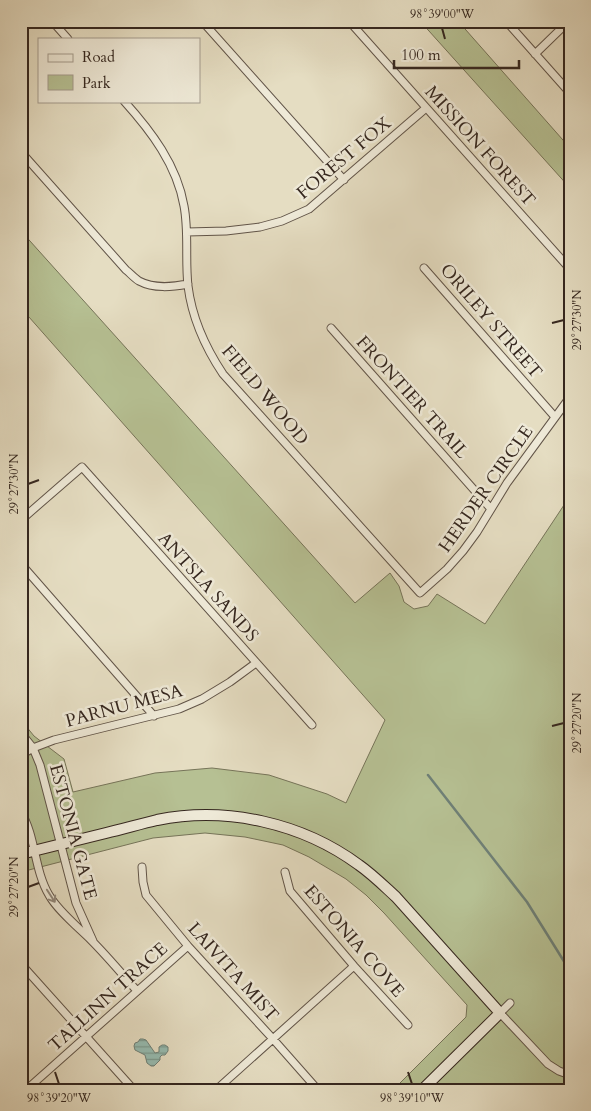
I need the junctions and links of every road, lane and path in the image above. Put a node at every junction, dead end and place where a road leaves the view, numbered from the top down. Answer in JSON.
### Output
{"nodes":[{"id":1,"x":52,"y":21,"type":"edge"},
{"id":2,"x":202,"y":21,"type":"edge"},
{"id":3,"x":349,"y":21,"type":"edge"},
{"id":4,"x":506,"y":21,"type":"edge"},
{"id":5,"x":569,"y":21,"type":"edge"},
{"id":6,"x":67,"y":38,"type":"edge"},
{"id":7,"x":535,"y":54,"type":"junction"},
{"id":8,"x":570,"y":93,"type":"edge"},
{"id":9,"x":125,"y":102,"type":"edge"},
{"id":10,"x":426,"y":108,"type":"junction"},
{"id":11,"x":21,"y":152,"type":"edge"},
{"id":12,"x":344,"y":180,"type":"junction"},
{"id":13,"x":187,"y":232,"type":"junction"},
{"id":14,"x":424,"y":268,"type":"dead end"},
{"id":15,"x":570,"y":269,"type":"edge"},
{"id":16,"x":188,"y":284,"type":"junction"},
{"id":17,"x":330,"y":328,"type":"dead end"},
{"id":18,"x":570,"y":397,"type":"edge"},
{"id":19,"x":555,"y":417,"type":"junction"},
{"id":20,"x":492,"y":509,"type":"junction"},
{"id":21,"x":21,"y":520,"type":"edge"},
{"id":22,"x":21,"y":564,"type":"edge"},
{"id":23,"x":420,"y":593,"type":"joint"},
{"id":24,"x":256,"y":664,"type":"junction"},
{"id":25,"x":154,"y":716,"type":"junction"},
{"id":26,"x":312,"y":725,"type":"dead end"},
{"id":27,"x":21,"y":733,"type":"edge"},
{"id":28,"x":33,"y":748,"type":"junction"},
{"id":29,"x":21,"y":754,"type":"edge"},
{"id":30,"x":21,"y":812,"type":"edge"},
{"id":31,"x":61,"y":844,"type":"junction"},
{"id":32,"x":34,"y":851,"type":"junction"},
{"id":33,"x":21,"y":854,"type":"edge"},
{"id":34,"x":142,"y":867,"type":"dead end"},
{"id":35,"x":284,"y":872,"type":"dead end"},
{"id":36,"x":93,"y":942,"type":"junction"},
{"id":37,"x":188,"y":946,"type":"junction"},
{"id":38,"x":21,"y":964,"type":"edge"},
{"id":39,"x":354,"y":966,"type":"junction"},
{"id":40,"x":137,"y":991,"type":"junction"},
{"id":41,"x":510,"y":1003,"type":"dead end"},
{"id":42,"x":500,"y":1014,"type":"junction"},
{"id":43,"x":408,"y":1025,"type":"dead end"},
{"id":44,"x":86,"y":1036,"type":"junction"},
{"id":45,"x":273,"y":1039,"type":"junction"},
{"id":46,"x":570,"y":1075,"type":"edge"},
{"id":47,"x":224,"y":1087,"type":"edge"},
{"id":48,"x":26,"y":1090,"type":"edge"},
{"id":49,"x":134,"y":1090,"type":"edge"},
{"id":50,"x":216,"y":1090,"type":"edge"},
{"id":51,"x":318,"y":1090,"type":"edge"},
{"id":52,"x":422,"y":1090,"type":"edge"}],
"edges":[{"from":1,"to":6,"type":"street"},
{"from":2,"to":12,"type":"street"},
{"from":3,"to":10,"type":"street","name":"MISSION FOREST"},
{"from":4,"to":7,"type":"street"},
{"from":5,"to":7,"type":"street"},
{"from":7,"to":8,"type":"street"},
{"from":9,"to":13,"type":"street","name":"FIELD WOOD"},
{"from":10,"to":12,"type":"street","name":"FOREST FOX"},
{"from":10,"to":15,"type":"street","name":"MISSION FOREST"},
{"from":11,"to":16,"type":"street"},
{"from":12,"to":13,"type":"street","name":"FOREST FOX"},
{"from":13,"to":16,"type":"street","name":"FIELD WOOD"},
{"from":14,"to":19,"type":"street","name":"ORILEY STREET"},
{"from":16,"to":23,"type":"street","name":"FIELD WOOD"},
{"from":17,"to":20,"type":"street","name":"FRONTIER TRAIL"},
{"from":18,"to":19,"type":"street","name":"HERDER CIRCLE"},
{"from":19,"to":20,"type":"street","name":"HERDER CIRCLE"},
{"from":20,"to":23,"type":"street","name":"HERDER CIRCLE"},
{"from":21,"to":24,"type":"street","name":"ANTSLA SANDS"},
{"from":22,"to":25,"type":"street"},
{"from":24,"to":25,"type":"street","name":"PARNU MESA"},
{"from":24,"to":26,"type":"street","name":"ANTSLA SANDS"},
{"from":25,"to":28,"type":"street","name":"PARNU MESA"},
{"from":27,"to":28,"type":"street","name":"ESTONIA GATE"},
{"from":28,"to":29,"type":"street","name":"PARNU MESA"},
{"from":28,"to":31,"type":"street","name":"ESTONIA GATE"},
{"from":30,"to":32,"type":"street","name":"ESTONIA GATE"},
{"from":31,"to":32,"type":"street"},
{"from":31,"to":36,"type":"street","name":"ESTONIA GATE"},
{"from":31,"to":42,"type":"street"},
{"from":32,"to":33,"type":"street"},
{"from":32,"to":36,"type":"street","name":"ESTONIA GATE","one_way":true},
{"from":34,"to":37,"type":"street","name":"LAIVITA MIST"},
{"from":35,"to":39,"type":"street","name":"ESTONIA COVE"},
{"from":36,"to":40,"type":"street","name":"ESTONIA GATE"},
{"from":37,"to":40,"type":"street","name":"TALLINN TRACE"},
{"from":37,"to":45,"type":"street","name":"LAIVITA MIST"},
{"from":38,"to":44,"type":"street"},
{"from":39,"to":43,"type":"street","name":"ESTONIA COVE"},
{"from":39,"to":45,"type":"street"},
{"from":40,"to":44,"type":"street","name":"TALLINN TRACE"},
{"from":41,"to":42,"type":"street"},
{"from":42,"to":46,"type":"street"},
{"from":42,"to":52,"type":"street"},
{"from":44,"to":48,"type":"street","name":"TALLINN TRACE"},
{"from":44,"to":49,"type":"street"},
{"from":45,"to":47,"type":"street"},
{"from":45,"to":51,"type":"street","name":"LAIVITA MIST"},
{"from":47,"to":50,"type":"street"}]}
